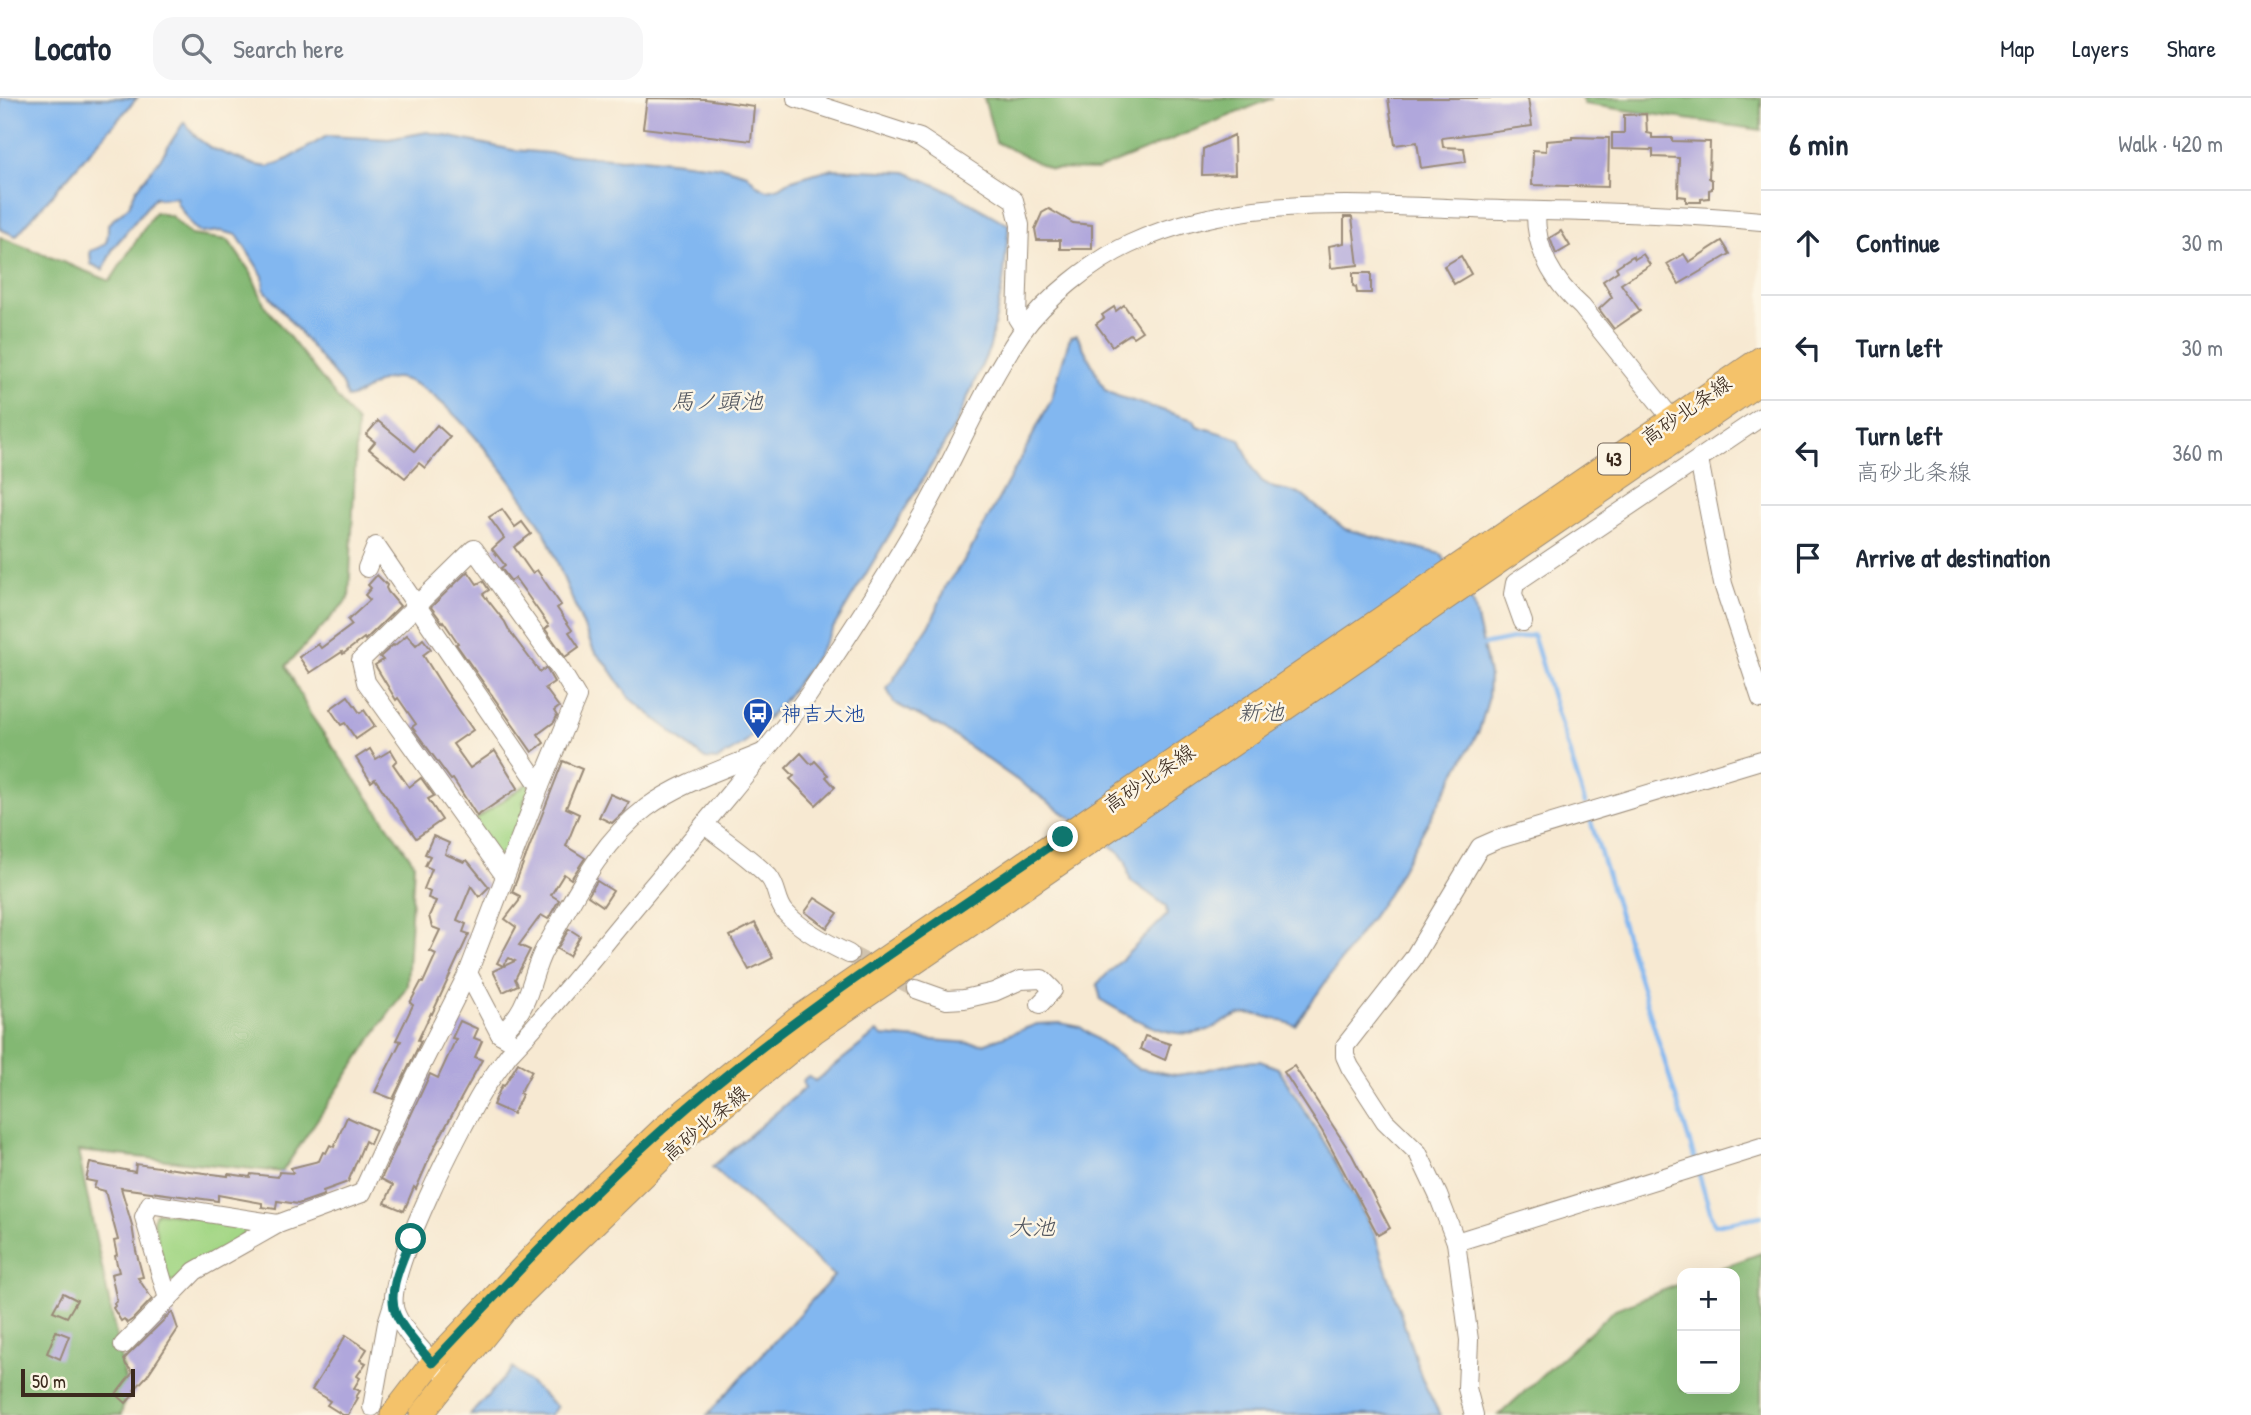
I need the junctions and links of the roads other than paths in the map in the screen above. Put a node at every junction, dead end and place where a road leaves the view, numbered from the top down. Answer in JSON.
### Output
{"nodes":[{"id":1,"x":796,"y":98,"type":"edge"},
{"id":2,"x":1536,"y":211,"type":"junction"},
{"id":3,"x":1761,"y":221,"type":"edge"},
{"id":4,"x":1024,"y":329,"type":"junction"},
{"id":5,"x":1761,"y":358,"type":"edge"},
{"id":6,"x":1761,"y":382,"type":"edge"},
{"id":7,"x":1761,"y":417,"type":"edge"},
{"id":8,"x":1672,"y":419,"type":"junction"},
{"id":9,"x":1699,"y":460,"type":"junction"},
{"id":10,"x":368,"y":568,"type":"dead end"},
{"id":11,"x":1474,"y":568,"type":"junction"},
{"id":12,"x":416,"y":605,"type":"junction"},
{"id":13,"x":1523,"y":622,"type":"dead end"},
{"id":14,"x":585,"y":678,"type":"dead end"},
{"id":15,"x":577,"y":696,"type":"junction"},
{"id":16,"x":1761,"y":699,"type":"edge"},
{"id":17,"x":765,"y":751,"type":"junction"},
{"id":18,"x":1761,"y":760,"type":"edge"},
{"id":19,"x":540,"y":786,"type":"junction"},
{"id":20,"x":705,"y":825,"type":"junction"},
{"id":21,"x":1067,"y":847,"type":"junction"},
{"id":22,"x":505,"y":876,"type":"junction"},
{"id":23,"x":849,"y":954,"type":"tunnel mouth"},
{"id":24,"x":468,"y":973,"type":"junction"},
{"id":25,"x":916,"y":989,"type":"tunnel mouth"},
{"id":26,"x":1040,"y":1004,"type":"dead end"},
{"id":27,"x":500,"y":1034,"type":"junction"},
{"id":28,"x":518,"y":1044,"type":"junction"},
{"id":29,"x":1761,"y":1147,"type":"edge"},
{"id":30,"x":278,"y":1223,"type":"junction"},
{"id":31,"x":1456,"y":1242,"type":"junction"},
{"id":32,"x":168,"y":1299,"type":"junction"},
{"id":33,"x":393,"y":1304,"type":"junction"},
{"id":34,"x":123,"y":1345,"type":"dead end"},
{"id":35,"x":432,"y":1363,"type":"junction"},
{"id":36,"x":450,"y":1378,"type":"junction"},
{"id":37,"x":382,"y":1411,"type":"edge"},
{"id":38,"x":421,"y":1415,"type":"edge"},
{"id":39,"x":1474,"y":1415,"type":"edge"}],
"edges":[{"from":1,"to":4,"type":"street"},
{"from":2,"to":3,"type":"street"},
{"from":2,"to":4,"type":"street"},
{"from":2,"to":8,"type":"street"},
{"from":4,"to":17,"type":"street"},
{"from":5,"to":8,"type":"main road","name":"高砂北条線","number":"43"},
{"from":6,"to":11,"type":"main road","name":"高砂北条線","number":"43"},
{"from":7,"to":9,"type":"street"},
{"from":8,"to":11,"type":"main road","name":"高砂北条線","number":"43"},
{"from":9,"to":13,"type":"street"},
{"from":9,"to":16,"type":"street"},
{"from":10,"to":12,"type":"street"},
{"from":11,"to":21,"type":"main road","name":"高砂北条線","number":"43"},
{"from":12,"to":15,"type":"street"},
{"from":12,"to":19,"type":"street"},
{"from":12,"to":22,"type":"street"},
{"from":14,"to":15,"type":"street"},
{"from":15,"to":19,"type":"street"},
{"from":17,"to":20,"type":"street"},
{"from":17,"to":27,"type":"street"},
{"from":18,"to":31,"type":"street"},
{"from":19,"to":22,"type":"street"},
{"from":20,"to":23,"type":"street"},
{"from":20,"to":28,"type":"street"},
{"from":21,"to":35,"type":"main road","name":"高砂北条線","number":"43"},
{"from":21,"to":36,"type":"main road","name":"高砂北条線","number":"43"},
{"from":22,"to":24,"type":"street"},
{"from":24,"to":27,"type":"street"},
{"from":24,"to":30,"type":"street"},
{"from":25,"to":26,"type":"street"},
{"from":27,"to":28,"type":"street"},
{"from":28,"to":33,"type":"street"},
{"from":29,"to":31,"type":"street"},
{"from":30,"to":32,"type":"street"},
{"from":30,"to":32,"type":"street"},
{"from":31,"to":39,"type":"street"},
{"from":32,"to":34,"type":"street"},
{"from":33,"to":35,"type":"street"},
{"from":33,"to":37,"type":"street"},
{"from":35,"to":36,"type":"street"},
{"from":35,"to":37,"type":"main road","name":"高砂北条線","number":"43"},
{"from":36,"to":38,"type":"main road","name":"高砂北条線","number":"43"}]}
